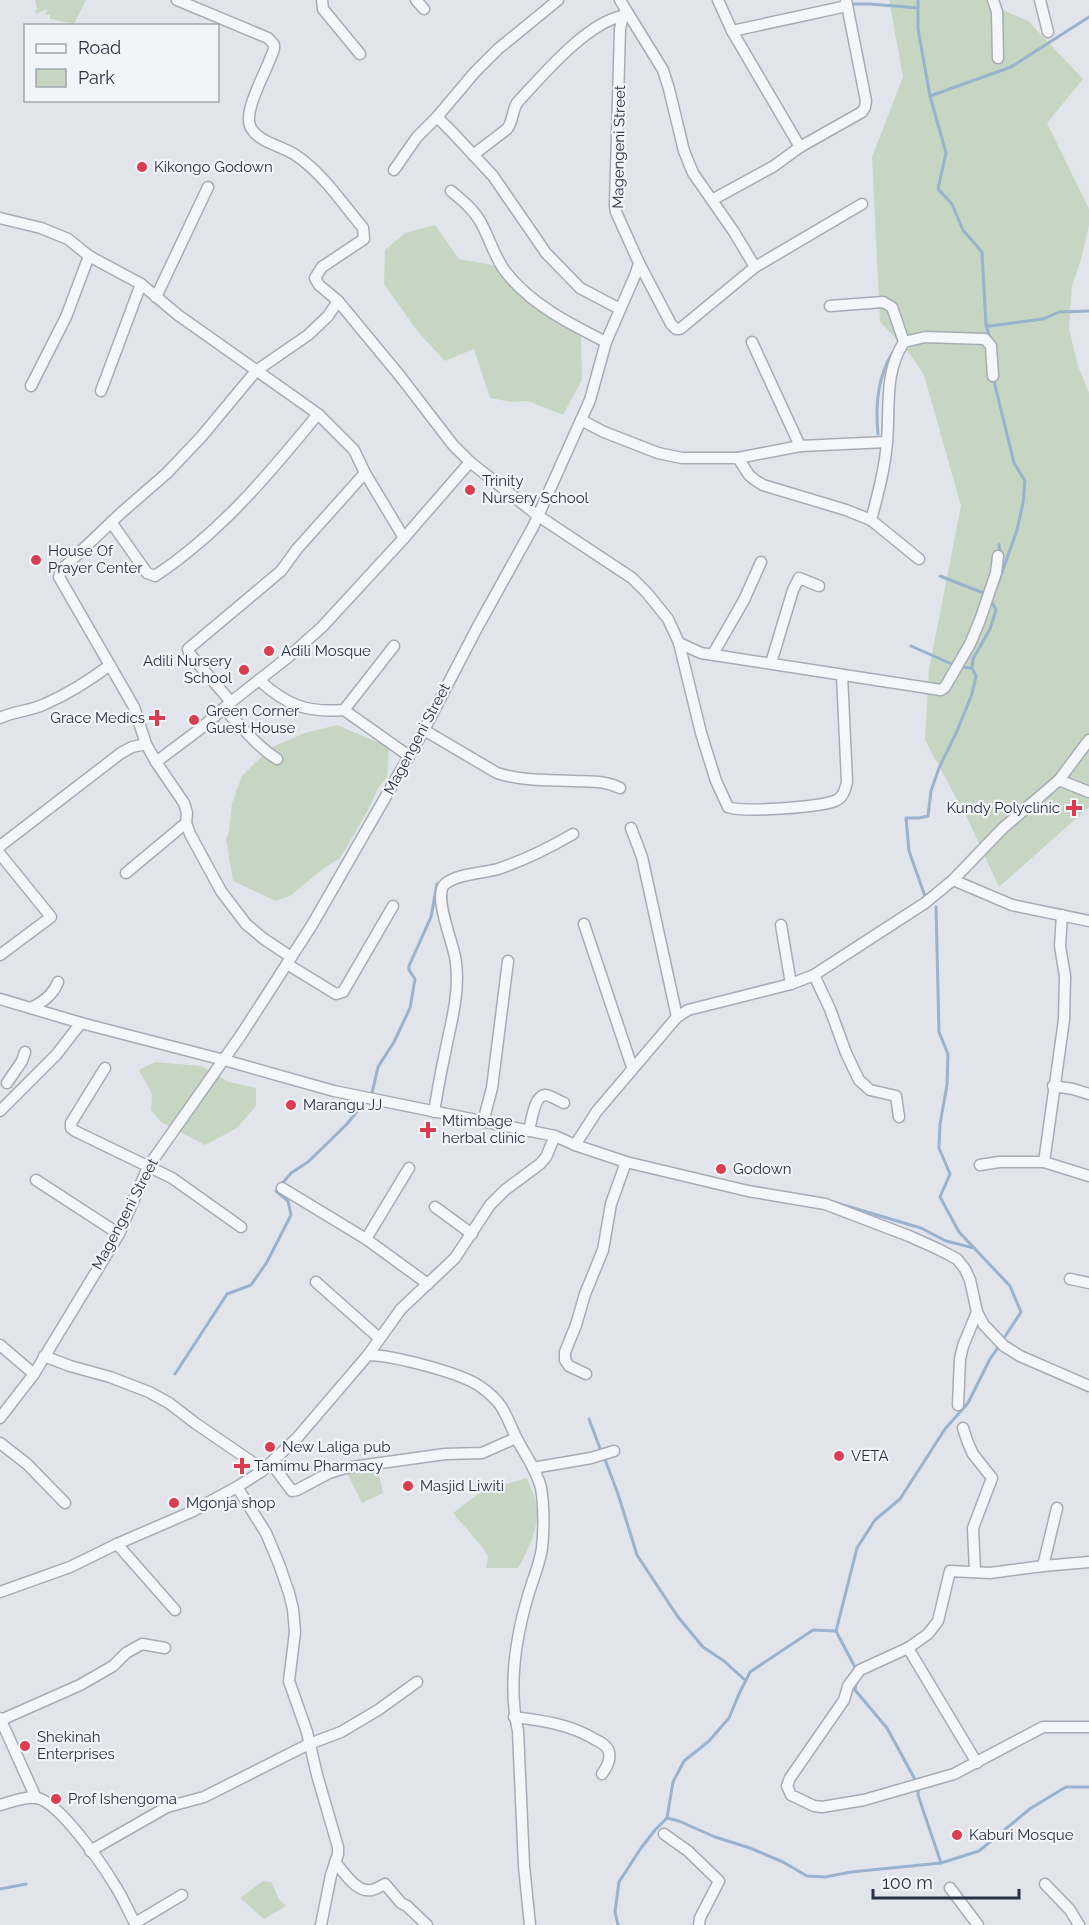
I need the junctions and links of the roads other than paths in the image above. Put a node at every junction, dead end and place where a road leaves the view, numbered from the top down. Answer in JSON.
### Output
{"nodes":[{"id":1,"x":177,"y":0,"type":"edge"},
{"id":2,"x":321,"y":0,"type":"edge"},
{"id":3,"x":416,"y":0,"type":"edge"},
{"id":4,"x":558,"y":0,"type":"edge"},
{"id":5,"x":718,"y":0,"type":"edge"},
{"id":6,"x":993,"y":0,"type":"edge"},
{"id":7,"x":1041,"y":0,"type":"edge"},
{"id":8,"x":847,"y":3,"type":"edge"},
{"id":9,"x":623,"y":8,"type":"edge"},
{"id":10,"x":424,"y":9,"type":"dead end"},
{"id":11,"x":732,"y":31,"type":"junction"},
{"id":12,"x":1048,"y":32,"type":"dead end"},
{"id":13,"x":360,"y":54,"type":"dead end"},
{"id":14,"x":998,"y":58,"type":"dead end"},
{"id":15,"x":437,"y":117,"type":"junction"},
{"id":16,"x":800,"y":147,"type":"junction"},
{"id":17,"x":473,"y":155,"type":"junction"},
{"id":18,"x":394,"y":170,"type":"dead end"},
{"id":19,"x":208,"y":188,"type":"dead end"},
{"id":20,"x":451,"y":191,"type":"dead end"},
{"id":21,"x":712,"y":200,"type":"junction"},
{"id":22,"x":862,"y":204,"type":"dead end"},
{"id":23,"x":0,"y":218,"type":"edge"},
{"id":24,"x":88,"y":256,"type":"junction"},
{"id":25,"x":639,"y":263,"type":"junction"},
{"id":26,"x":755,"y":267,"type":"junction"},
{"id":27,"x":141,"y":284,"type":"junction"},
{"id":28,"x":156,"y":297,"type":"junction"},
{"id":29,"x":338,"y":301,"type":"junction"},
{"id":30,"x":830,"y":306,"type":"dead end"},
{"id":31,"x":620,"y":309,"type":"junction"},
{"id":32,"x":606,"y":342,"type":"junction"},
{"id":33,"x":752,"y":342,"type":"dead end"},
{"id":34,"x":904,"y":342,"type":"junction"},
{"id":35,"x":256,"y":371,"type":"junction"},
{"id":36,"x":993,"y":376,"type":"dead end"},
{"id":37,"x":31,"y":386,"type":"dead end"},
{"id":38,"x":101,"y":391,"type":"dead end"},
{"id":39,"x":318,"y":414,"type":"junction"},
{"id":40,"x":581,"y":420,"type":"junction"},
{"id":41,"x":887,"y":442,"type":"junction"},
{"id":42,"x":800,"y":446,"type":"junction"},
{"id":43,"x":738,"y":458,"type":"junction"},
{"id":44,"x":470,"y":462,"type":"junction"},
{"id":45,"x":365,"y":473,"type":"junction"},
{"id":46,"x":537,"y":515,"type":"junction"},
{"id":47,"x":871,"y":520,"type":"junction"},
{"id":48,"x":111,"y":522,"type":"junction"},
{"id":49,"x":404,"y":538,"type":"junction"},
{"id":50,"x":998,"y":556,"type":"dead end"},
{"id":51,"x":919,"y":559,"type":"dead end"},
{"id":52,"x":761,"y":562,"type":"dead end"},
{"id":53,"x":819,"y":586,"type":"dead end"},
{"id":54,"x":679,"y":643,"type":"junction"},
{"id":55,"x":394,"y":646,"type":"dead end"},
{"id":56,"x":713,"y":654,"type":"junction"},
{"id":57,"x":771,"y":663,"type":"junction"},
{"id":58,"x":110,"y":665,"type":"junction"},
{"id":59,"x":842,"y":675,"type":"junction"},
{"id":60,"x":259,"y":680,"type":"junction"},
{"id":61,"x":228,"y":705,"type":"junction"},
{"id":62,"x":344,"y":710,"type":"junction"},
{"id":63,"x":0,"y":718,"type":"edge"},
{"id":64,"x":424,"y":730,"type":"junction"},
{"id":65,"x":1089,"y":740,"type":"edge"},
{"id":66,"x":146,"y":744,"type":"junction"},
{"id":67,"x":409,"y":756,"type":"junction"},
{"id":68,"x":277,"y":759,"type":"dead end"},
{"id":69,"x":156,"y":762,"type":"junction"},
{"id":70,"x":1059,"y":780,"type":"junction"},
{"id":71,"x":620,"y":788,"type":"dead end"},
{"id":72,"x":1089,"y":792,"type":"edge"},
{"id":73,"x":186,"y":823,"type":"junction"},
{"id":74,"x":631,"y":828,"type":"dead end"},
{"id":75,"x":573,"y":834,"type":"dead end"},
{"id":76,"x":0,"y":846,"type":"edge"},
{"id":77,"x":0,"y":854,"type":"edge"},
{"id":78,"x":126,"y":873,"type":"dead end"},
{"id":79,"x":953,"y":880,"type":"junction"},
{"id":80,"x":393,"y":906,"type":"dead end"},
{"id":81,"x":1062,"y":915,"type":"junction"},
{"id":82,"x":1089,"y":921,"type":"edge"},
{"id":83,"x":584,"y":924,"type":"dead end"},
{"id":84,"x":781,"y":925,"type":"dead end"},
{"id":85,"x":0,"y":955,"type":"edge"},
{"id":86,"x":289,"y":960,"type":"junction"},
{"id":87,"x":508,"y":961,"type":"dead end"},
{"id":88,"x":814,"y":975,"type":"junction"},
{"id":89,"x":58,"y":982,"type":"dead end"},
{"id":90,"x":791,"y":984,"type":"junction"},
{"id":91,"x":0,"y":999,"type":"edge"},
{"id":92,"x":31,"y":1008,"type":"junction"},
{"id":93,"x":677,"y":1017,"type":"junction"},
{"id":94,"x":81,"y":1023,"type":"junction"},
{"id":95,"x":25,"y":1052,"type":"dead end"},
{"id":96,"x":224,"y":1060,"type":"junction"},
{"id":97,"x":633,"y":1067,"type":"junction"},
{"id":98,"x":105,"y":1068,"type":"dead end"},
{"id":99,"x":4,"y":1080,"type":"edge"},
{"id":100,"x":1053,"y":1086,"type":"junction"},
{"id":101,"x":20,"y":1090,"type":"junction"},
{"id":102,"x":1089,"y":1094,"type":"edge"},
{"id":103,"x":564,"y":1103,"type":"dead end"},
{"id":104,"x":0,"y":1111,"type":"edge"},
{"id":105,"x":434,"y":1112,"type":"junction"},
{"id":106,"x":899,"y":1118,"type":"dead end"},
{"id":107,"x":483,"y":1122,"type":"junction"},
{"id":108,"x":530,"y":1131,"type":"junction"},
{"id":109,"x":555,"y":1136,"type":"junction"},
{"id":110,"x":575,"y":1145,"type":"junction"},
{"id":111,"x":626,"y":1162,"type":"junction"},
{"id":112,"x":1044,"y":1162,"type":"junction"},
{"id":113,"x":980,"y":1165,"type":"dead end"},
{"id":114,"x":148,"y":1167,"type":"junction"},
{"id":115,"x":409,"y":1168,"type":"dead end"},
{"id":116,"x":1089,"y":1176,"type":"edge"},
{"id":117,"x":36,"y":1180,"type":"dead end"},
{"id":118,"x":282,"y":1188,"type":"dead end"},
{"id":119,"x":435,"y":1207,"type":"dead end"},
{"id":120,"x":242,"y":1227,"type":"dead end"},
{"id":121,"x":119,"y":1234,"type":"junction"},
{"id":122,"x":472,"y":1234,"type":"junction"},
{"id":123,"x":366,"y":1239,"type":"junction"},
{"id":124,"x":1070,"y":1279,"type":"dead end"},
{"id":125,"x":316,"y":1282,"type":"dead end"},
{"id":126,"x":1089,"y":1283,"type":"edge"},
{"id":127,"x":428,"y":1284,"type":"junction"},
{"id":128,"x":977,"y":1312,"type":"junction"},
{"id":129,"x":379,"y":1338,"type":"junction"},
{"id":130,"x":0,"y":1345,"type":"edge"},
{"id":131,"x":368,"y":1355,"type":"junction"},
{"id":132,"x":44,"y":1356,"type":"junction"},
{"id":133,"x":34,"y":1374,"type":"junction"},
{"id":134,"x":586,"y":1374,"type":"dead end"},
{"id":135,"x":1089,"y":1386,"type":"edge"},
{"id":136,"x":958,"y":1405,"type":"dead end"},
{"id":137,"x":0,"y":1418,"type":"edge"},
{"id":138,"x":963,"y":1428,"type":"dead end"},
{"id":139,"x":516,"y":1438,"type":"junction"},
{"id":140,"x":0,"y":1443,"type":"edge"},
{"id":141,"x":614,"y":1451,"type":"dead end"},
{"id":142,"x":271,"y":1463,"type":"junction"},
{"id":143,"x":533,"y":1468,"type":"junction"},
{"id":144,"x":262,"y":1471,"type":"junction"},
{"id":145,"x":237,"y":1487,"type":"junction"},
{"id":146,"x":65,"y":1503,"type":"dead end"},
{"id":147,"x":1057,"y":1508,"type":"dead end"},
{"id":148,"x":117,"y":1544,"type":"junction"},
{"id":149,"x":1089,"y":1562,"type":"edge"},
{"id":150,"x":1043,"y":1566,"type":"junction"},
{"id":151,"x":975,"y":1572,"type":"junction"},
{"id":152,"x":0,"y":1592,"type":"edge"},
{"id":153,"x":175,"y":1610,"type":"dead end"},
{"id":154,"x":165,"y":1648,"type":"dead end"},
{"id":155,"x":908,"y":1648,"type":"junction"},
{"id":156,"x":417,"y":1682,"type":"dead end"},
{"id":157,"x":514,"y":1717,"type":"junction"},
{"id":158,"x":0,"y":1719,"type":"edge"},
{"id":159,"x":1089,"y":1726,"type":"edge"},
{"id":160,"x":309,"y":1744,"type":"junction"},
{"id":161,"x":977,"y":1763,"type":"junction"},
{"id":162,"x":602,"y":1774,"type":"dead end"},
{"id":163,"x":36,"y":1798,"type":"junction"},
{"id":164,"x":0,"y":1805,"type":"edge"},
{"id":165,"x":664,"y":1834,"type":"dead end"},
{"id":166,"x":90,"y":1851,"type":"junction"},
{"id":167,"x":335,"y":1862,"type":"junction"},
{"id":168,"x":1045,"y":1884,"type":"dead end"},
{"id":169,"x":950,"y":1888,"type":"dead end"},
{"id":170,"x":182,"y":1895,"type":"dead end"},
{"id":171,"x":135,"y":1924,"type":"edge"},
{"id":172,"x":321,"y":1925,"type":"edge"},
{"id":173,"x":427,"y":1925,"type":"edge"},
{"id":174,"x":530,"y":1925,"type":"edge"},
{"id":175,"x":699,"y":1925,"type":"edge"},
{"id":176,"x":978,"y":1925,"type":"edge"},
{"id":177,"x":1079,"y":1925,"type":"edge"}],
"edges":[{"from":1,"to":29,"type":"street"},
{"from":2,"to":13,"type":"street"},
{"from":3,"to":10,"type":"street"},
{"from":4,"to":15,"type":"street"},
{"from":5,"to":11,"type":"street"},
{"from":6,"to":14,"type":"street"},
{"from":7,"to":12,"type":"street"},
{"from":8,"to":11,"type":"street"},
{"from":8,"to":16,"type":"street"},
{"from":9,"to":17,"type":"street"},
{"from":9,"to":21,"type":"street"},
{"from":9,"to":25,"type":"street","name":"Magengeni Street"},
{"from":11,"to":16,"type":"street"},
{"from":15,"to":17,"type":"street"},
{"from":15,"to":18,"type":"street"},
{"from":16,"to":21,"type":"street"},
{"from":17,"to":31,"type":"street"},
{"from":19,"to":28,"type":"street"},
{"from":20,"to":32,"type":"street"},
{"from":21,"to":26,"type":"street"},
{"from":22,"to":26,"type":"street"},
{"from":23,"to":24,"type":"street"},
{"from":24,"to":27,"type":"street"},
{"from":24,"to":37,"type":"street"},
{"from":25,"to":26,"type":"street"},
{"from":25,"to":31,"type":"street","name":"Magengeni Street"},
{"from":27,"to":28,"type":"street"},
{"from":27,"to":38,"type":"street"},
{"from":28,"to":35,"type":"street"},
{"from":29,"to":35,"type":"street"},
{"from":29,"to":44,"type":"street"},
{"from":30,"to":34,"type":"street"},
{"from":31,"to":32,"type":"street","name":"Magengeni Street"},
{"from":32,"to":40,"type":"street","name":"Magengeni Street"},
{"from":33,"to":42,"type":"street"},
{"from":34,"to":36,"type":"street"},
{"from":34,"to":41,"type":"street"},
{"from":35,"to":39,"type":"street"},
{"from":35,"to":48,"type":"street"},
{"from":39,"to":45,"type":"street"},
{"from":39,"to":48,"type":"street"},
{"from":40,"to":43,"type":"street"},
{"from":40,"to":46,"type":"street","name":"Magengeni Street"},
{"from":41,"to":42,"type":"street"},
{"from":41,"to":47,"type":"street"},
{"from":42,"to":43,"type":"street"},
{"from":43,"to":47,"type":"street"},
{"from":44,"to":46,"type":"street"},
{"from":44,"to":49,"type":"street"},
{"from":45,"to":49,"type":"street"},
{"from":45,"to":61,"type":"street"},
{"from":46,"to":54,"type":"street"},
{"from":46,"to":64,"type":"street","name":"Magengeni Street"},
{"from":47,"to":51,"type":"street"},
{"from":48,"to":58,"type":"street"},
{"from":49,"to":60,"type":"street"},
{"from":50,"to":59,"type":"street"},
{"from":52,"to":56,"type":"street"},
{"from":53,"to":57,"type":"street"},
{"from":54,"to":56,"type":"street"},
{"from":54,"to":59,"type":"street"},
{"from":55,"to":62,"type":"street"},
{"from":56,"to":57,"type":"street"},
{"from":57,"to":59,"type":"street"},
{"from":58,"to":63,"type":"street"},
{"from":58,"to":66,"type":"street"},
{"from":60,"to":61,"type":"street"},
{"from":60,"to":62,"type":"street"},
{"from":61,"to":68,"type":"street"},
{"from":61,"to":69,"type":"street"},
{"from":62,"to":67,"type":"street"},
{"from":64,"to":67,"type":"street","name":"Magengeni Street"},
{"from":64,"to":71,"type":"street"},
{"from":65,"to":70,"type":"street"},
{"from":66,"to":69,"type":"street"},
{"from":66,"to":76,"type":"street"},
{"from":67,"to":86,"type":"street","name":"Magengeni Street"},
{"from":69,"to":73,"type":"street"},
{"from":70,"to":72,"type":"street"},
{"from":70,"to":79,"type":"street"},
{"from":73,"to":78,"type":"street"},
{"from":73,"to":86,"type":"street"},
{"from":74,"to":93,"type":"street"},
{"from":75,"to":105,"type":"street"},
{"from":77,"to":85,"type":"street"},
{"from":79,"to":81,"type":"street"},
{"from":79,"to":88,"type":"street"},
{"from":80,"to":86,"type":"street"},
{"from":81,"to":82,"type":"street"},
{"from":81,"to":100,"type":"street"},
{"from":83,"to":97,"type":"street"},
{"from":84,"to":90,"type":"street"},
{"from":86,"to":96,"type":"street","name":"Magengeni Street"},
{"from":87,"to":107,"type":"street"},
{"from":88,"to":90,"type":"street"},
{"from":88,"to":106,"type":"street"},
{"from":89,"to":92,"type":"street"},
{"from":90,"to":93,"type":"street"},
{"from":91,"to":92,"type":"street"},
{"from":92,"to":94,"type":"street"},
{"from":93,"to":97,"type":"street"},
{"from":94,"to":96,"type":"street"},
{"from":94,"to":101,"type":"street"},
{"from":95,"to":99,"type":"street"},
{"from":96,"to":105,"type":"street"},
{"from":96,"to":114,"type":"street","name":"Magengeni Street"},
{"from":97,"to":110,"type":"street"},
{"from":98,"to":114,"type":"street"},
{"from":99,"to":101,"type":"street"},
{"from":100,"to":102,"type":"street"},
{"from":100,"to":112,"type":"street"},
{"from":101,"to":104,"type":"street"},
{"from":103,"to":108,"type":"street"},
{"from":105,"to":107,"type":"street"},
{"from":107,"to":108,"type":"street"},
{"from":108,"to":109,"type":"street"},
{"from":109,"to":110,"type":"street"},
{"from":109,"to":122,"type":"street"},
{"from":110,"to":111,"type":"street"},
{"from":111,"to":128,"type":"street"},
{"from":111,"to":134,"type":"street"},
{"from":112,"to":113,"type":"street"},
{"from":112,"to":116,"type":"street"},
{"from":114,"to":120,"type":"street"},
{"from":114,"to":121,"type":"street","name":"Magengeni Street"},
{"from":115,"to":123,"type":"street"},
{"from":117,"to":121,"type":"street"},
{"from":118,"to":123,"type":"street"},
{"from":119,"to":122,"type":"street"},
{"from":121,"to":132,"type":"street","name":"Magengeni Street"},
{"from":122,"to":127,"type":"street"},
{"from":123,"to":127,"type":"street"},
{"from":124,"to":126,"type":"street"},
{"from":125,"to":129,"type":"street"},
{"from":127,"to":129,"type":"street"},
{"from":128,"to":135,"type":"street"},
{"from":128,"to":136,"type":"street"},
{"from":129,"to":131,"type":"street"},
{"from":130,"to":133,"type":"street"},
{"from":131,"to":139,"type":"street"},
{"from":131,"to":142,"type":"street"},
{"from":132,"to":133,"type":"street","name":"Magengeni Street"},
{"from":132,"to":144,"type":"street"},
{"from":133,"to":137,"type":"street","name":"Magengeni Street"},
{"from":138,"to":151,"type":"street"},
{"from":139,"to":142,"type":"street"},
{"from":139,"to":143,"type":"street"},
{"from":140,"to":146,"type":"street"},
{"from":141,"to":143,"type":"street"},
{"from":142,"to":144,"type":"street"},
{"from":143,"to":157,"type":"street"},
{"from":144,"to":145,"type":"street"},
{"from":145,"to":148,"type":"street"},
{"from":145,"to":160,"type":"street"},
{"from":147,"to":150,"type":"street"},
{"from":148,"to":152,"type":"street"},
{"from":148,"to":153,"type":"street"},
{"from":149,"to":150,"type":"street"},
{"from":150,"to":151,"type":"street"},
{"from":151,"to":155,"type":"street"},
{"from":154,"to":158,"type":"street"},
{"from":155,"to":161,"type":"street"},
{"from":155,"to":161,"type":"street"},
{"from":156,"to":160,"type":"street"},
{"from":157,"to":162,"type":"street"},
{"from":157,"to":174,"type":"street"},
{"from":158,"to":163,"type":"street"},
{"from":159,"to":161,"type":"street"},
{"from":160,"to":166,"type":"street"},
{"from":160,"to":167,"type":"street"},
{"from":163,"to":164,"type":"street"},
{"from":163,"to":166,"type":"street"},
{"from":165,"to":175,"type":"street"},
{"from":166,"to":171,"type":"street"},
{"from":167,"to":172,"type":"street"},
{"from":167,"to":173,"type":"street"},
{"from":168,"to":177,"type":"street"},
{"from":169,"to":176,"type":"street"},
{"from":170,"to":171,"type":"street"}]}
